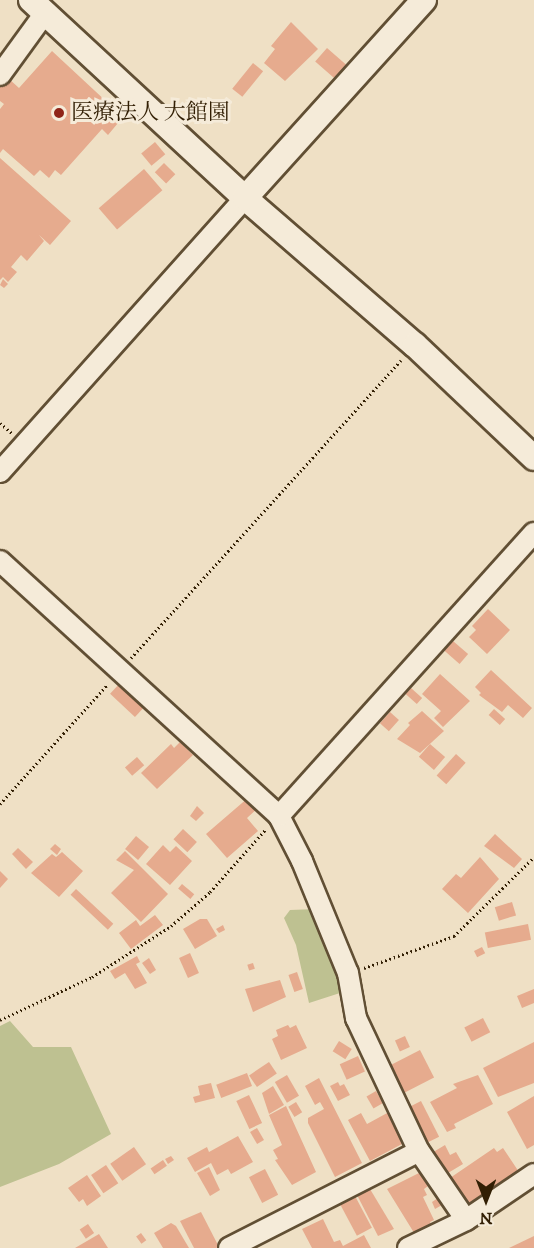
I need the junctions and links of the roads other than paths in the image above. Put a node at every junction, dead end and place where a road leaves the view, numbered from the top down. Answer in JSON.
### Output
{"nodes":[{"id":1,"x":424,"y":0,"type":"edge"},
{"id":2,"x":37,"y":5,"type":"edge"},
{"id":3,"x":0,"y":75,"type":"edge"},
{"id":4,"x":246,"y":198,"type":"junction"},
{"id":5,"x":534,"y":458,"type":"edge"},
{"id":6,"x":0,"y":472,"type":"edge"},
{"id":7,"x":534,"y":533,"type":"edge"},
{"id":8,"x":0,"y":561,"type":"edge"},
{"id":9,"x":279,"y":816,"type":"junction"},
{"id":10,"x":419,"y":1151,"type":"junction"},
{"id":11,"x":534,"y":1174,"type":"edge"},
{"id":12,"x":466,"y":1220,"type":"junction"},
{"id":13,"x":229,"y":1248,"type":"edge"},
{"id":14,"x":408,"y":1248,"type":"edge"}],
"edges":[{"from":1,"to":4,"type":"street"},
{"from":2,"to":3,"type":"street"},
{"from":2,"to":4,"type":"street"},
{"from":4,"to":5,"type":"street"},
{"from":4,"to":6,"type":"street"},
{"from":7,"to":9,"type":"street"},
{"from":8,"to":9,"type":"street"},
{"from":9,"to":10,"type":"street"},
{"from":10,"to":12,"type":"street"},
{"from":10,"to":13,"type":"street"},
{"from":11,"to":12,"type":"street"},
{"from":12,"to":14,"type":"street"}]}
